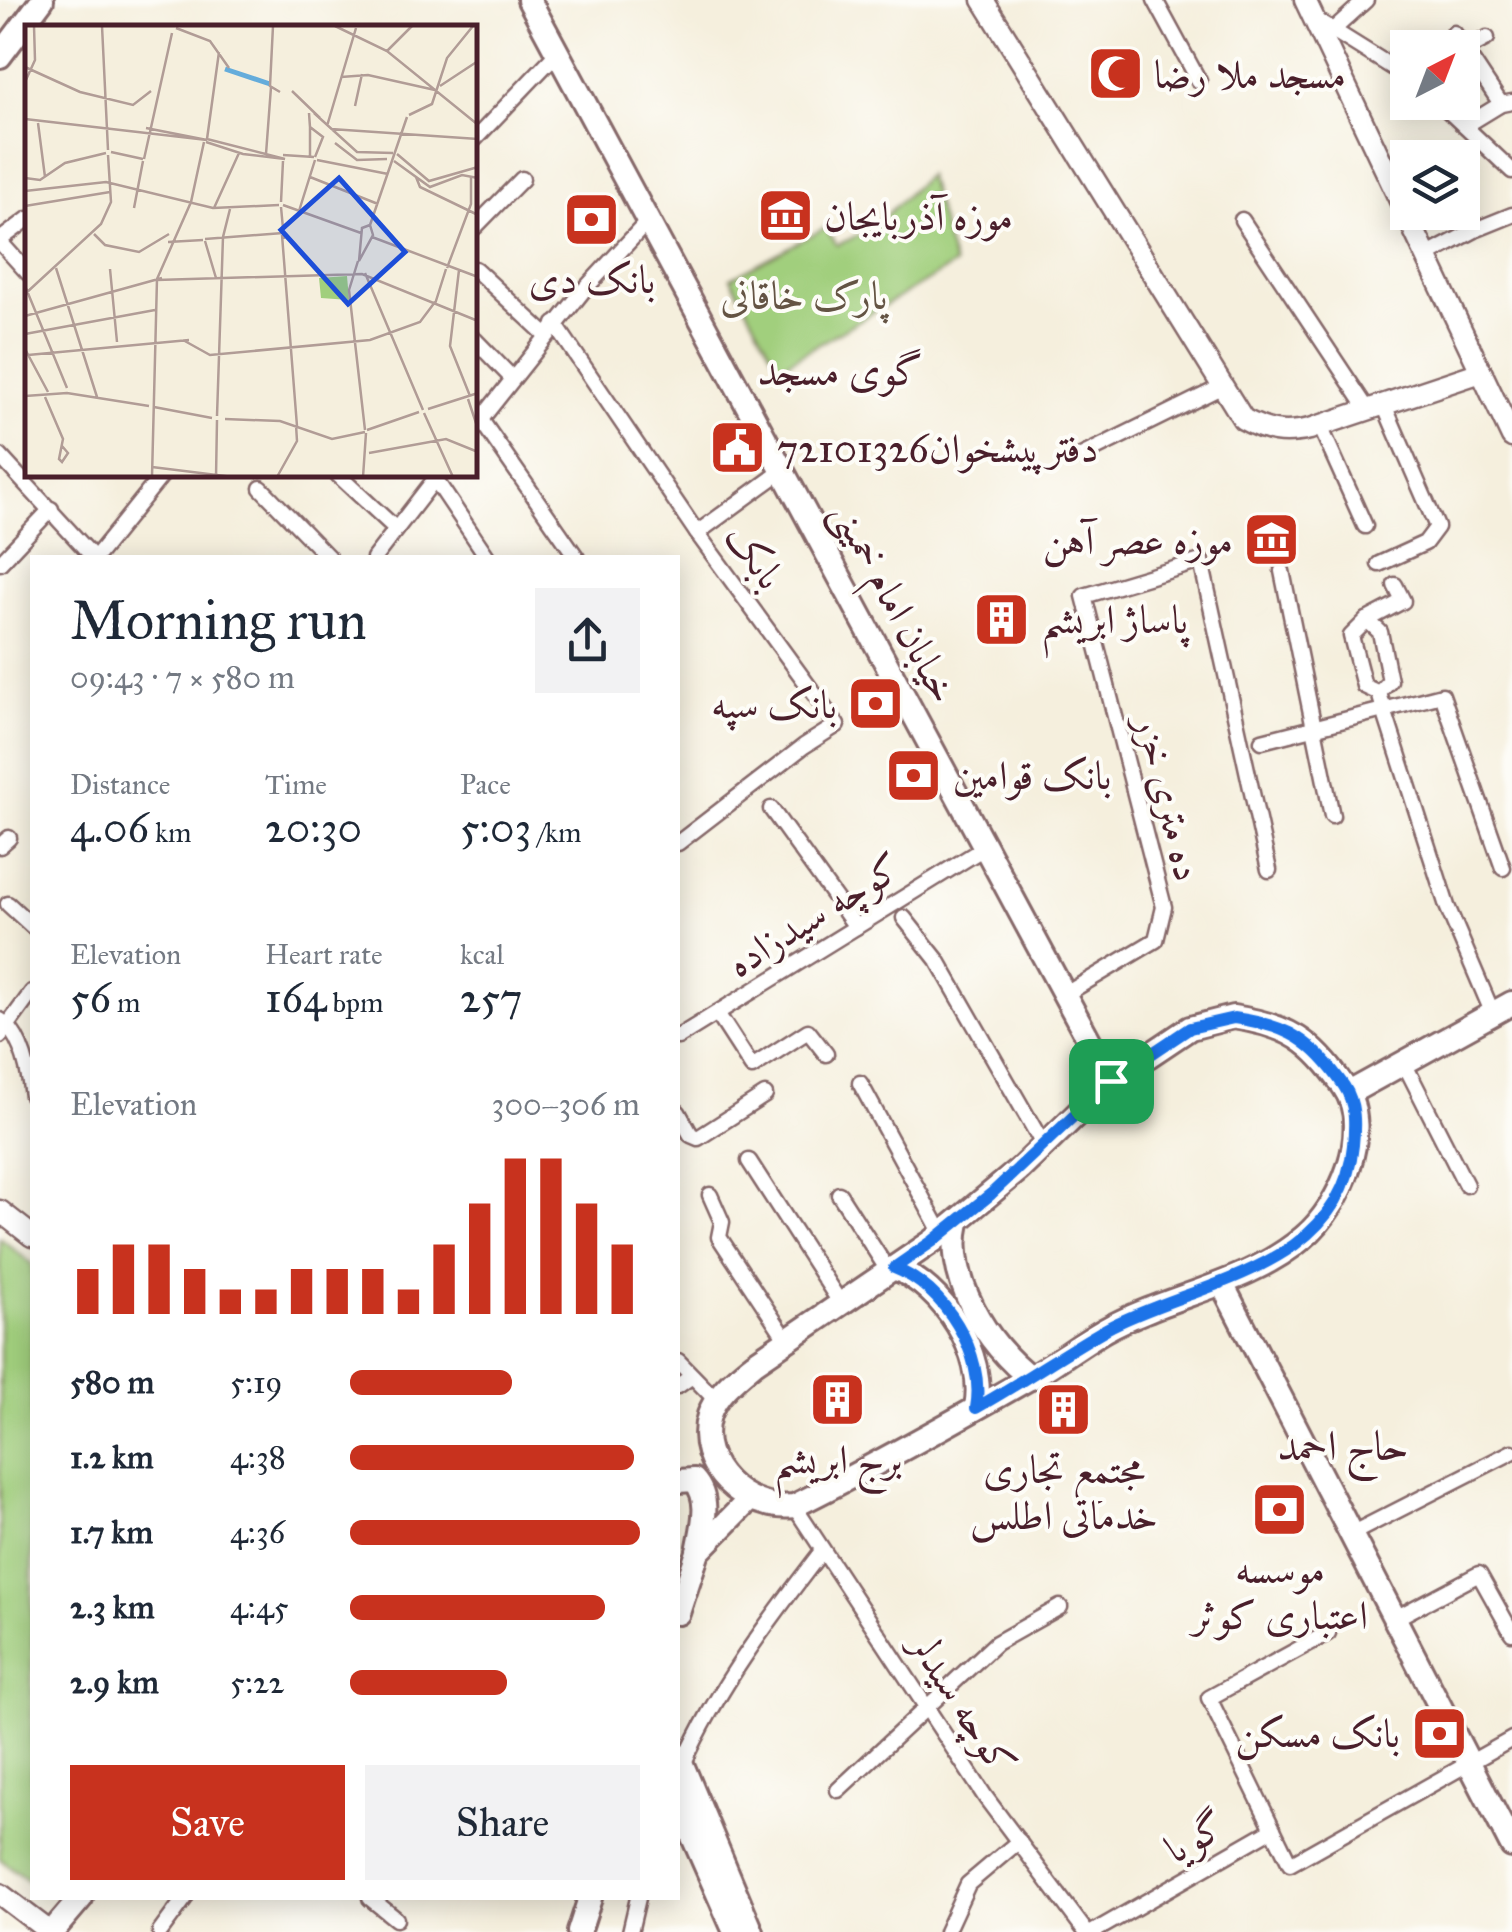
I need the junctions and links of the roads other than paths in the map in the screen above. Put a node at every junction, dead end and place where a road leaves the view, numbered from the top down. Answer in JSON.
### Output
{"nodes":[{"id":1,"x":42,"y":0,"type":"edge"},
{"id":2,"x":529,"y":0,"type":"edge"},
{"id":3,"x":983,"y":0,"type":"edge"},
{"id":4,"x":1155,"y":0,"type":"edge"},
{"id":5,"x":1366,"y":0,"type":"edge"},
{"id":6,"x":1318,"y":16,"type":"edge"},
{"id":7,"x":1487,"y":38,"type":"dead end"},
{"id":8,"x":1480,"y":42,"type":"edge"},
{"id":9,"x":557,"y":53,"type":"junction"},
{"id":10,"x":0,"y":56,"type":"edge"},
{"id":11,"x":1390,"y":65,"type":"edge"},
{"id":12,"x":1480,"y":69,"type":"edge"},
{"id":13,"x":1198,"y":81,"type":"dead end"},
{"id":14,"x":1506,"y":103,"type":"edge"},
{"id":15,"x":1458,"y":120,"type":"edge"},
{"id":16,"x":1465,"y":126,"type":"junction"},
{"id":17,"x":478,"y":134,"type":"edge"},
{"id":18,"x":1512,"y":171,"type":"edge"},
{"id":19,"x":522,"y":179,"type":"dead end"},
{"id":20,"x":1512,"y":215,"type":"edge"},
{"id":21,"x":1242,"y":220,"type":"dead end"},
{"id":22,"x":25,"y":222,"type":"edge"},
{"id":23,"x":648,"y":222,"type":"junction"},
{"id":24,"x":478,"y":224,"type":"edge"},
{"id":25,"x":0,"y":241,"type":"edge"},
{"id":26,"x":1426,"y":256,"type":"junction"},
{"id":27,"x":25,"y":270,"type":"edge"},
{"id":28,"x":478,"y":271,"type":"edge"},
{"id":29,"x":551,"y":330,"type":"junction"},
{"id":30,"x":478,"y":343,"type":"edge"},
{"id":31,"x":1481,"y":372,"type":"junction"},
{"id":32,"x":512,"y":378,"type":"junction"},
{"id":33,"x":1220,"y":387,"type":"junction"},
{"id":34,"x":1376,"y":407,"type":"junction"},
{"id":35,"x":478,"y":424,"type":"edge"},
{"id":36,"x":1320,"y":426,"type":"junction"},
{"id":37,"x":1512,"y":437,"type":"edge"},
{"id":38,"x":0,"y":456,"type":"edge"},
{"id":39,"x":1081,"y":456,"type":"dead end"},
{"id":40,"x":782,"y":471,"type":"junction"},
{"id":41,"x":160,"y":478,"type":"edge"},
{"id":42,"x":341,"y":478,"type":"edge"},
{"id":43,"x":436,"y":478,"type":"edge"},
{"id":44,"x":438,"y":478,"type":"edge"},
{"id":45,"x":262,"y":488,"type":"dead end"},
{"id":46,"x":51,"y":509,"type":"junction"},
{"id":47,"x":1365,"y":526,"type":"dead end"},
{"id":48,"x":396,"y":529,"type":"junction"},
{"id":49,"x":698,"y":533,"type":"junction"},
{"id":50,"x":383,"y":554,"type":"edge"},
{"id":51,"x":91,"y":555,"type":"edge"},
{"id":52,"x":96,"y":555,"type":"edge"},
{"id":53,"x":327,"y":555,"type":"edge"},
{"id":54,"x":486,"y":555,"type":"edge"},
{"id":55,"x":575,"y":555,"type":"edge"},
{"id":56,"x":0,"y":563,"type":"edge"},
{"id":57,"x":1379,"y":564,"type":"dead end"},
{"id":58,"x":1282,"y":571,"type":"dead end"},
{"id":59,"x":1394,"y":585,"type":"dead end"},
{"id":60,"x":1368,"y":620,"type":"junction"},
{"id":61,"x":1380,"y":693,"type":"junction"},
{"id":62,"x":1384,"y":710,"type":"junction"},
{"id":63,"x":1315,"y":728,"type":"junction"},
{"id":64,"x":1262,"y":741,"type":"dead end"},
{"id":65,"x":771,"y":809,"type":"dead end"},
{"id":66,"x":1332,"y":816,"type":"dead end"},
{"id":67,"x":680,"y":840,"type":"edge"},
{"id":68,"x":984,"y":848,"type":"junction"},
{"id":69,"x":1503,"y":868,"type":"dead end"},
{"id":70,"x":1269,"y":870,"type":"dead end"},
{"id":71,"x":8,"y":904,"type":"dead end"},
{"id":72,"x":904,"y":918,"type":"dead end"},
{"id":73,"x":30,"y":924,"type":"edge"},
{"id":74,"x":856,"y":927,"type":"junction"},
{"id":75,"x":30,"y":994,"type":"edge"},
{"id":76,"x":1064,"y":996,"type":"junction"},
{"id":77,"x":1506,"y":1008,"type":"edge"},
{"id":78,"x":717,"y":1013,"type":"junction"},
{"id":79,"x":3,"y":1027,"type":"edge"},
{"id":80,"x":680,"y":1036,"type":"edge"},
{"id":81,"x":826,"y":1054,"type":"dead end"},
{"id":82,"x":1404,"y":1063,"type":"junction"},
{"id":83,"x":1111,"y":1081,"type":"junction"},
{"id":84,"x":860,"y":1082,"type":"dead end"},
{"id":85,"x":30,"y":1086,"type":"edge"},
{"id":86,"x":1348,"y":1093,"type":"junction"},
{"id":87,"x":765,"y":1095,"type":"dead end"},
{"id":88,"x":680,"y":1116,"type":"edge"},
{"id":89,"x":1044,"y":1146,"type":"junction"},
{"id":90,"x":749,"y":1161,"type":"dead end"},
{"id":91,"x":1466,"y":1185,"type":"dead end"},
{"id":92,"x":839,"y":1194,"type":"dead end"},
{"id":93,"x":710,"y":1195,"type":"dead end"},
{"id":94,"x":0,"y":1211,"type":"edge"},
{"id":95,"x":950,"y":1228,"type":"junction"},
{"id":96,"x":30,"y":1234,"type":"edge"},
{"id":97,"x":892,"y":1270,"type":"junction"},
{"id":98,"x":1222,"y":1284,"type":"junction"},
{"id":99,"x":841,"y":1304,"type":"junction"},
{"id":100,"x":787,"y":1340,"type":"junction"},
{"id":101,"x":680,"y":1362,"type":"edge"},
{"id":102,"x":692,"y":1376,"type":"junction"},
{"id":103,"x":1031,"y":1378,"type":"junction"},
{"id":104,"x":680,"y":1385,"type":"edge"},
{"id":105,"x":716,"y":1400,"type":"junction"},
{"id":106,"x":976,"y":1408,"type":"junction"},
{"id":107,"x":709,"y":1452,"type":"junction"},
{"id":108,"x":1512,"y":1452,"type":"edge"},
{"id":109,"x":680,"y":1471,"type":"edge"},
{"id":110,"x":680,"y":1480,"type":"edge"},
{"id":111,"x":749,"y":1500,"type":"junction"},
{"id":112,"x":794,"y":1506,"type":"junction"},
{"id":113,"x":1351,"y":1534,"type":"junction"},
{"id":114,"x":822,"y":1551,"type":"junction"},
{"id":115,"x":698,"y":1552,"type":"junction"},
{"id":116,"x":680,"y":1607,"type":"edge"},
{"id":117,"x":1060,"y":1608,"type":"dead end"},
{"id":118,"x":1394,"y":1618,"type":"junction"},
{"id":119,"x":1328,"y":1633,"type":"dead end"},
{"id":120,"x":1512,"y":1633,"type":"edge"},
{"id":121,"x":929,"y":1708,"type":"junction"},
{"id":122,"x":1512,"y":1739,"type":"edge"},
{"id":123,"x":680,"y":1760,"type":"edge"},
{"id":124,"x":1469,"y":1763,"type":"junction"},
{"id":125,"x":838,"y":1790,"type":"dead end"},
{"id":126,"x":680,"y":1808,"type":"edge"},
{"id":127,"x":1273,"y":1830,"type":"junction"},
{"id":128,"x":1018,"y":1841,"type":"junction"},
{"id":129,"x":1512,"y":1846,"type":"edge"},
{"id":130,"x":0,"y":1894,"type":"edge"},
{"id":131,"x":78,"y":1900,"type":"edge"},
{"id":132,"x":183,"y":1900,"type":"edge"},
{"id":133,"x":372,"y":1900,"type":"edge"},
{"id":134,"x":589,"y":1900,"type":"edge"},
{"id":135,"x":638,"y":1900,"type":"edge"},
{"id":136,"x":396,"y":1919,"type":"dead end"},
{"id":137,"x":51,"y":1932,"type":"edge"},
{"id":138,"x":160,"y":1932,"type":"edge"},
{"id":139,"x":578,"y":1932,"type":"edge"},
{"id":140,"x":630,"y":1932,"type":"edge"},
{"id":141,"x":735,"y":1932,"type":"edge"},
{"id":142,"x":752,"y":1932,"type":"edge"},
{"id":143,"x":946,"y":1932,"type":"edge"},
{"id":144,"x":1089,"y":1932,"type":"edge"}],
"edges":[{"from":1,"to":10,"type":"main road"},
{"from":2,"to":9,"type":"main road","name":"خیابان امام خمینی"},
{"from":3,"to":33,"type":"street"},
{"from":4,"to":13,"type":"street"},
{"from":5,"to":6,"type":"street"},
{"from":6,"to":11,"type":"street"},
{"from":6,"to":26,"type":"street"},
{"from":7,"to":8,"type":"street"},
{"from":9,"to":17,"type":"street"},
{"from":9,"to":23,"type":"main road","name":"خیابان امام خمینی"},
{"from":12,"to":14,"type":"street"},
{"from":14,"to":16,"type":"street"},
{"from":15,"to":16,"type":"street"},
{"from":16,"to":18,"type":"street"},
{"from":19,"to":24,"type":"street"},
{"from":20,"to":26,"type":"street"},
{"from":21,"to":34,"type":"street"},
{"from":22,"to":25,"type":"street"},
{"from":23,"to":29,"type":"street"},
{"from":23,"to":40,"type":"main road","name":"خیابان امام خمینی"},
{"from":25,"to":27,"type":"street"},
{"from":26,"to":31,"type":"street"},
{"from":28,"to":29,"type":"street","name":"بابک"},
{"from":29,"to":32,"type":"street"},
{"from":29,"to":49,"type":"street","name":"بابک"},
{"from":30,"to":32,"type":"street"},
{"from":31,"to":34,"type":"street"},
{"from":31,"to":37,"type":"street"},
{"from":32,"to":35,"type":"street"},
{"from":33,"to":36,"type":"street"},
{"from":33,"to":39,"type":"street"},
{"from":34,"to":36,"type":"street"},
{"from":34,"to":57,"type":"street"},
{"from":35,"to":55,"type":"street"},
{"from":36,"to":47,"type":"street"},
{"from":38,"to":46,"type":"street"},
{"from":40,"to":49,"type":"street"},
{"from":40,"to":68,"type":"main road","name":"خیابان امام خمینی"},
{"from":41,"to":52,"type":"street"},
{"from":42,"to":48,"type":"street"},
{"from":43,"to":48,"type":"street"},
{"from":44,"to":54,"type":"street"},
{"from":45,"to":53,"type":"street"},
{"from":46,"to":51,"type":"street"},
{"from":46,"to":56,"type":"street"},
{"from":48,"to":50,"type":"street"},
{"from":49,"to":67,"type":"street","name":"بابک"},
{"from":58,"to":63,"type":"street"},
{"from":59,"to":60,"type":"street"},
{"from":60,"to":61,"type":"street"},
{"from":60,"to":61,"type":"street"},
{"from":61,"to":62,"type":"street"},
{"from":62,"to":63,"type":"street"},
{"from":62,"to":69,"type":"street"},
{"from":62,"to":77,"type":"street"},
{"from":63,"to":64,"type":"street"},
{"from":63,"to":66,"type":"street"},
{"from":65,"to":74,"type":"street"},
{"from":68,"to":74,"type":"street","name":"کوچه سیدزاده"},
{"from":68,"to":76,"type":"main road","name":"خیابان امام خمینی"},
{"from":70,"to":76,"type":"street","name":"ده متری خزر"},
{"from":71,"to":73,"type":"street"},
{"from":72,"to":89,"type":"street"},
{"from":74,"to":78,"type":"street","name":"کوچه سیدزاده"},
{"from":75,"to":79,"type":"street"},
{"from":76,"to":83,"type":"main road","name":"خیابان امام خمینی"},
{"from":77,"to":82,"type":"main road"},
{"from":78,"to":80,"type":"street","name":"کوچه سیدزاده"},
{"from":78,"to":81,"type":"street"},
{"from":79,"to":85,"type":"street"},
{"from":82,"to":86,"type":"main road"},
{"from":82,"to":91,"type":"street"},
{"from":83,"to":86,"type":"main road"},
{"from":83,"to":89,"type":"main road"},
{"from":84,"to":95,"type":"street"},
{"from":86,"to":98,"type":"main road"},
{"from":87,"to":88,"type":"street"},
{"from":89,"to":95,"type":"main road"},
{"from":90,"to":99,"type":"street"},
{"from":92,"to":97,"type":"street"},
{"from":93,"to":100,"type":"street"},
{"from":94,"to":96,"type":"street"},
{"from":95,"to":97,"type":"main road"},
{"from":95,"to":103,"type":"main road"},
{"from":97,"to":99,"type":"main road"},
{"from":97,"to":106,"type":"main road"},
{"from":98,"to":103,"type":"main road"},
{"from":98,"to":113,"type":"main road"},
{"from":99,"to":100,"type":"main road"},
{"from":100,"to":105,"type":"main road"},
{"from":101,"to":102,"type":"street"},
{"from":102,"to":104,"type":"street"},
{"from":102,"to":105,"type":"street"},
{"from":103,"to":106,"type":"main road"},
{"from":105,"to":107,"type":"main road"},
{"from":106,"to":112,"type":"main road"},
{"from":107,"to":109,"type":"main road"},
{"from":107,"to":111,"type":"main road"},
{"from":108,"to":113,"type":"street"},
{"from":110,"to":115,"type":"main road"},
{"from":111,"to":112,"type":"main road"},
{"from":111,"to":115,"type":"main road"},
{"from":112,"to":114,"type":"street","name":"کوچه سیدلر"},
{"from":113,"to":118,"type":"main road"},
{"from":114,"to":121,"type":"street","name":"کوچه سیدلر"},
{"from":114,"to":123,"type":"street"},
{"from":115,"to":116,"type":"main road"},
{"from":117,"to":121,"type":"street"},
{"from":118,"to":120,"type":"street"},
{"from":118,"to":124,"type":"main road"},
{"from":119,"to":127,"type":"street"},
{"from":121,"to":125,"type":"street"},
{"from":121,"to":128,"type":"street","name":"کوچه سیدلر"},
{"from":122,"to":124,"type":"street"},
{"from":123,"to":142,"type":"main road"},
{"from":124,"to":127,"type":"street","name":"گویا"},
{"from":124,"to":129,"type":"main road"},
{"from":126,"to":141,"type":"main road"},
{"from":127,"to":144,"type":"street","name":"گویا"},
{"from":128,"to":143,"type":"street"},
{"from":128,"to":144,"type":"street","name":"کوچه سیدلر"},
{"from":130,"to":137,"type":"street"},
{"from":131,"to":137,"type":"main road"},
{"from":132,"to":138,"type":"street"},
{"from":133,"to":136,"type":"street"},
{"from":134,"to":139,"type":"main road"},
{"from":135,"to":140,"type":"street"}]}
